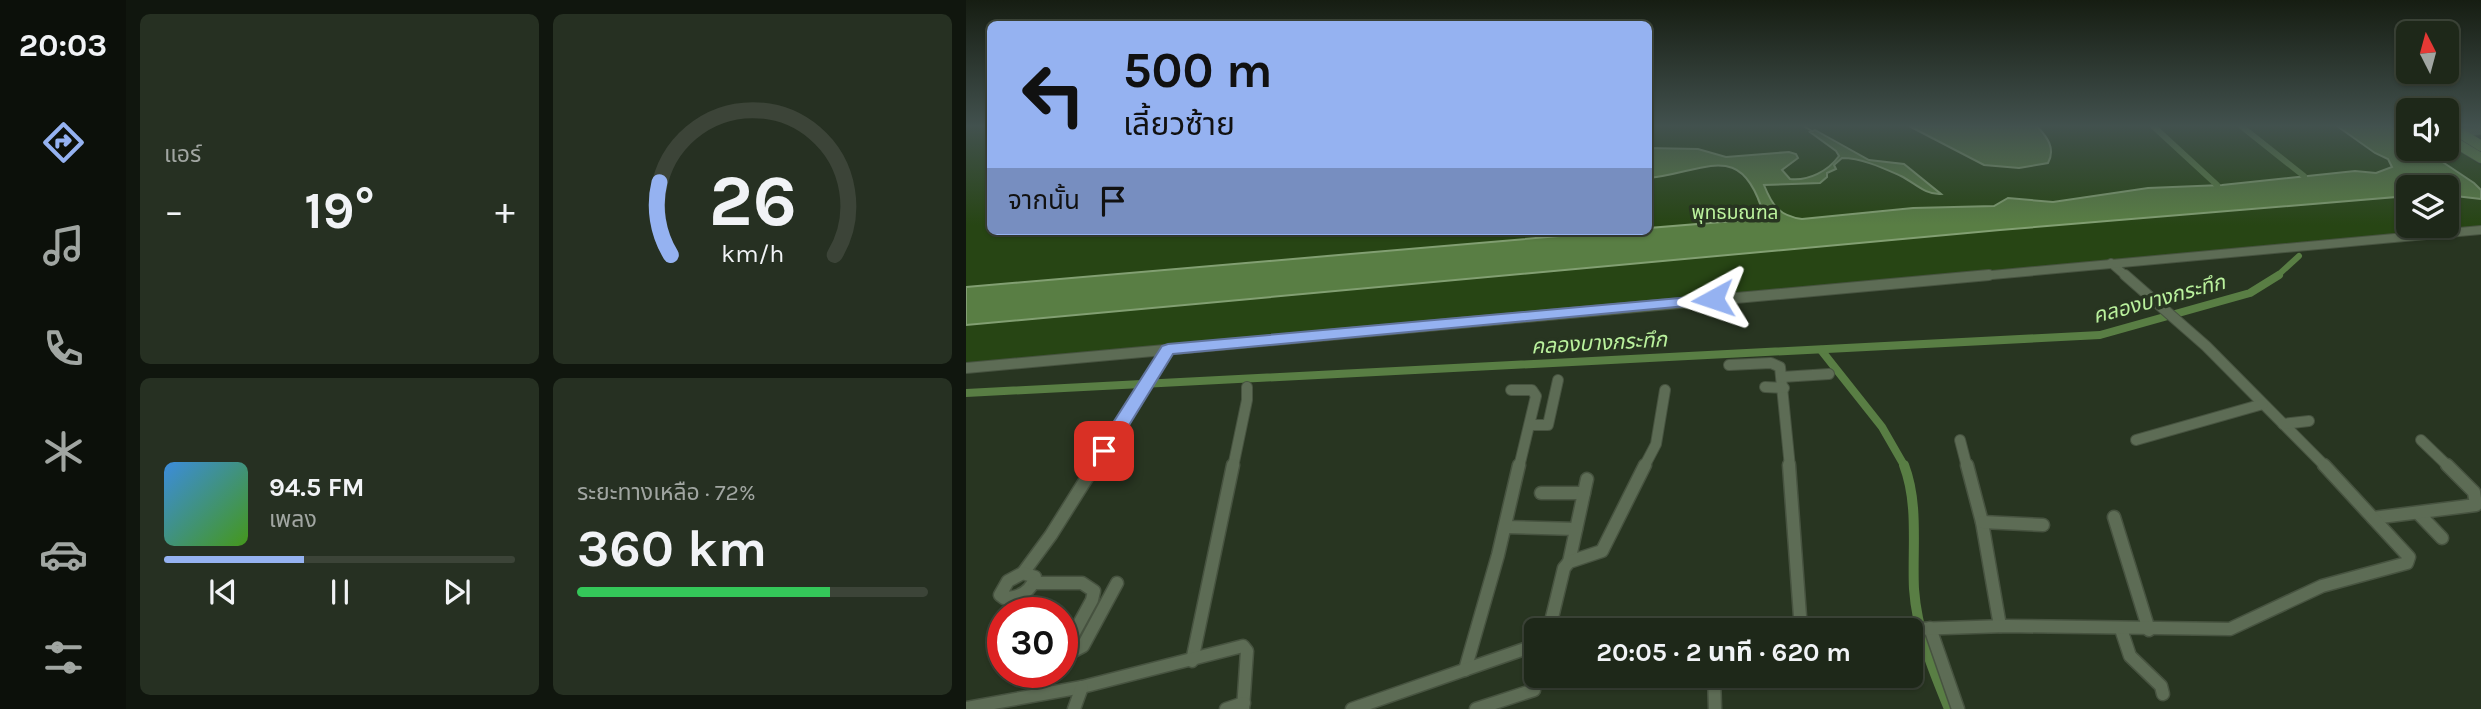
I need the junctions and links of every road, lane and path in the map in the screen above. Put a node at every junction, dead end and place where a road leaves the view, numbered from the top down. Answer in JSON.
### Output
{"nodes":[{"id":1,"x":2481,"y":230,"type":"edge"},
{"id":2,"x":2118,"y":269,"type":"junction"},
{"id":3,"x":1168,"y":349,"type":"junction"},
{"id":4,"x":1729,"y":365,"type":"dead end"},
{"id":5,"x":966,"y":368,"type":"edge"},
{"id":6,"x":1829,"y":374,"type":"dead end"},
{"id":7,"x":1558,"y":380,"type":"dead end"},
{"id":8,"x":1783,"y":382,"type":"junction"},
{"id":9,"x":1247,"y":387,"type":"dead end"},
{"id":10,"x":1765,"y":387,"type":"dead end"},
{"id":11,"x":1511,"y":390,"type":"dead end"},
{"id":12,"x":1665,"y":390,"type":"dead end"},
{"id":13,"x":2263,"y":404,"type":"junction"},
{"id":14,"x":2309,"y":421,"type":"dead end"},
{"id":15,"x":2283,"y":424,"type":"junction"},
{"id":16,"x":1530,"y":425,"type":"junction"},
{"id":17,"x":1960,"y":440,"type":"dead end"},
{"id":18,"x":2136,"y":440,"type":"dead end"},
{"id":19,"x":2421,"y":440,"type":"dead end"},
{"id":20,"x":1587,"y":479,"type":"dead end"},
{"id":21,"x":1541,"y":493,"type":"dead end"},
{"id":22,"x":1584,"y":493,"type":"junction"},
{"id":23,"x":2419,"y":514,"type":"junction"},
{"id":24,"x":2114,"y":517,"type":"dead end"},
{"id":25,"x":2373,"y":517,"type":"junction"},
{"id":26,"x":1982,"y":522,"type":"junction"},
{"id":27,"x":2043,"y":525,"type":"dead end"},
{"id":28,"x":1505,"y":527,"type":"junction"},
{"id":29,"x":1576,"y":529,"type":"junction"},
{"id":30,"x":2442,"y":538,"type":"dead end"},
{"id":31,"x":1569,"y":562,"type":"junction"},
{"id":32,"x":1023,"y":573,"type":"junction"},
{"id":33,"x":1034,"y":583,"type":"junction"},
{"id":34,"x":1117,"y":583,"type":"dead end"},
{"id":35,"x":1552,"y":618,"type":"edge"},
{"id":36,"x":1800,"y":618,"type":"edge"},
{"id":37,"x":1078,"y":626,"type":"edge"},
{"id":38,"x":2000,"y":626,"type":"junction"},
{"id":39,"x":1923,"y":628,"type":"edge"},
{"id":40,"x":1930,"y":628,"type":"junction"},
{"id":41,"x":2121,"y":629,"type":"junction"},
{"id":42,"x":2149,"y":630,"type":"junction"},
{"id":43,"x":1524,"y":649,"type":"edge"},
{"id":44,"x":1078,"y":650,"type":"edge"},
{"id":45,"x":1192,"y":661,"type":"junction"},
{"id":46,"x":1465,"y":670,"type":"junction"},
{"id":47,"x":1083,"y":687,"type":"junction"},
{"id":48,"x":1044,"y":688,"type":"edge"},
{"id":49,"x":1714,"y":688,"type":"edge"},
{"id":50,"x":1534,"y":690,"type":"dead end"},
{"id":51,"x":1041,"y":694,"type":"junction"},
{"id":52,"x":2163,"y":694,"type":"dead end"},
{"id":53,"x":1244,"y":706,"type":"edge"},
{"id":54,"x":966,"y":708,"type":"edge"},
{"id":55,"x":1074,"y":709,"type":"edge"},
{"id":56,"x":1226,"y":709,"type":"edge"},
{"id":57,"x":1352,"y":709,"type":"edge"},
{"id":58,"x":1476,"y":709,"type":"edge"},
{"id":59,"x":1715,"y":709,"type":"edge"},
{"id":60,"x":1958,"y":709,"type":"edge"}],
"edges":[{"from":1,"to":2,"type":"street"},
{"from":2,"to":3,"type":"street"},
{"from":2,"to":13,"type":"street"},
{"from":3,"to":5,"type":"street"},
{"from":3,"to":32,"type":"street"},
{"from":4,"to":8,"type":"street"},
{"from":6,"to":8,"type":"street"},
{"from":7,"to":16,"type":"street"},
{"from":8,"to":10,"type":"street"},
{"from":8,"to":36,"type":"street"},
{"from":9,"to":45,"type":"street"},
{"from":11,"to":16,"type":"street"},
{"from":12,"to":31,"type":"street"},
{"from":13,"to":15,"type":"street"},
{"from":13,"to":18,"type":"street"},
{"from":14,"to":15,"type":"street"},
{"from":15,"to":25,"type":"street"},
{"from":16,"to":28,"type":"street"},
{"from":17,"to":26,"type":"street"},
{"from":19,"to":23,"type":"street"},
{"from":20,"to":22,"type":"street"},
{"from":21,"to":22,"type":"street"},
{"from":22,"to":29,"type":"street"},
{"from":23,"to":25,"type":"street"},
{"from":23,"to":30,"type":"street"},
{"from":24,"to":42,"type":"street"},
{"from":25,"to":42,"type":"street"},
{"from":26,"to":27,"type":"street"},
{"from":26,"to":38,"type":"street"},
{"from":28,"to":29,"type":"street"},
{"from":28,"to":46,"type":"street"},
{"from":29,"to":31,"type":"street"},
{"from":31,"to":35,"type":"street"},
{"from":32,"to":33,"type":"street"},
{"from":32,"to":33,"type":"street"},
{"from":33,"to":37,"type":"street"},
{"from":34,"to":44,"type":"street"},
{"from":38,"to":40,"type":"street"},
{"from":38,"to":41,"type":"street"},
{"from":39,"to":40,"type":"street"},
{"from":40,"to":60,"type":"street"},
{"from":41,"to":42,"type":"street"},
{"from":41,"to":52,"type":"street"},
{"from":43,"to":46,"type":"street"},
{"from":45,"to":47,"type":"street"},
{"from":45,"to":53,"type":"street"},
{"from":46,"to":57,"type":"street"},
{"from":47,"to":51,"type":"street"},
{"from":47,"to":55,"type":"street"},
{"from":48,"to":51,"type":"street"},
{"from":49,"to":59,"type":"street"},
{"from":50,"to":58,"type":"street"},
{"from":51,"to":54,"type":"street"},
{"from":53,"to":56,"type":"street"}]}
